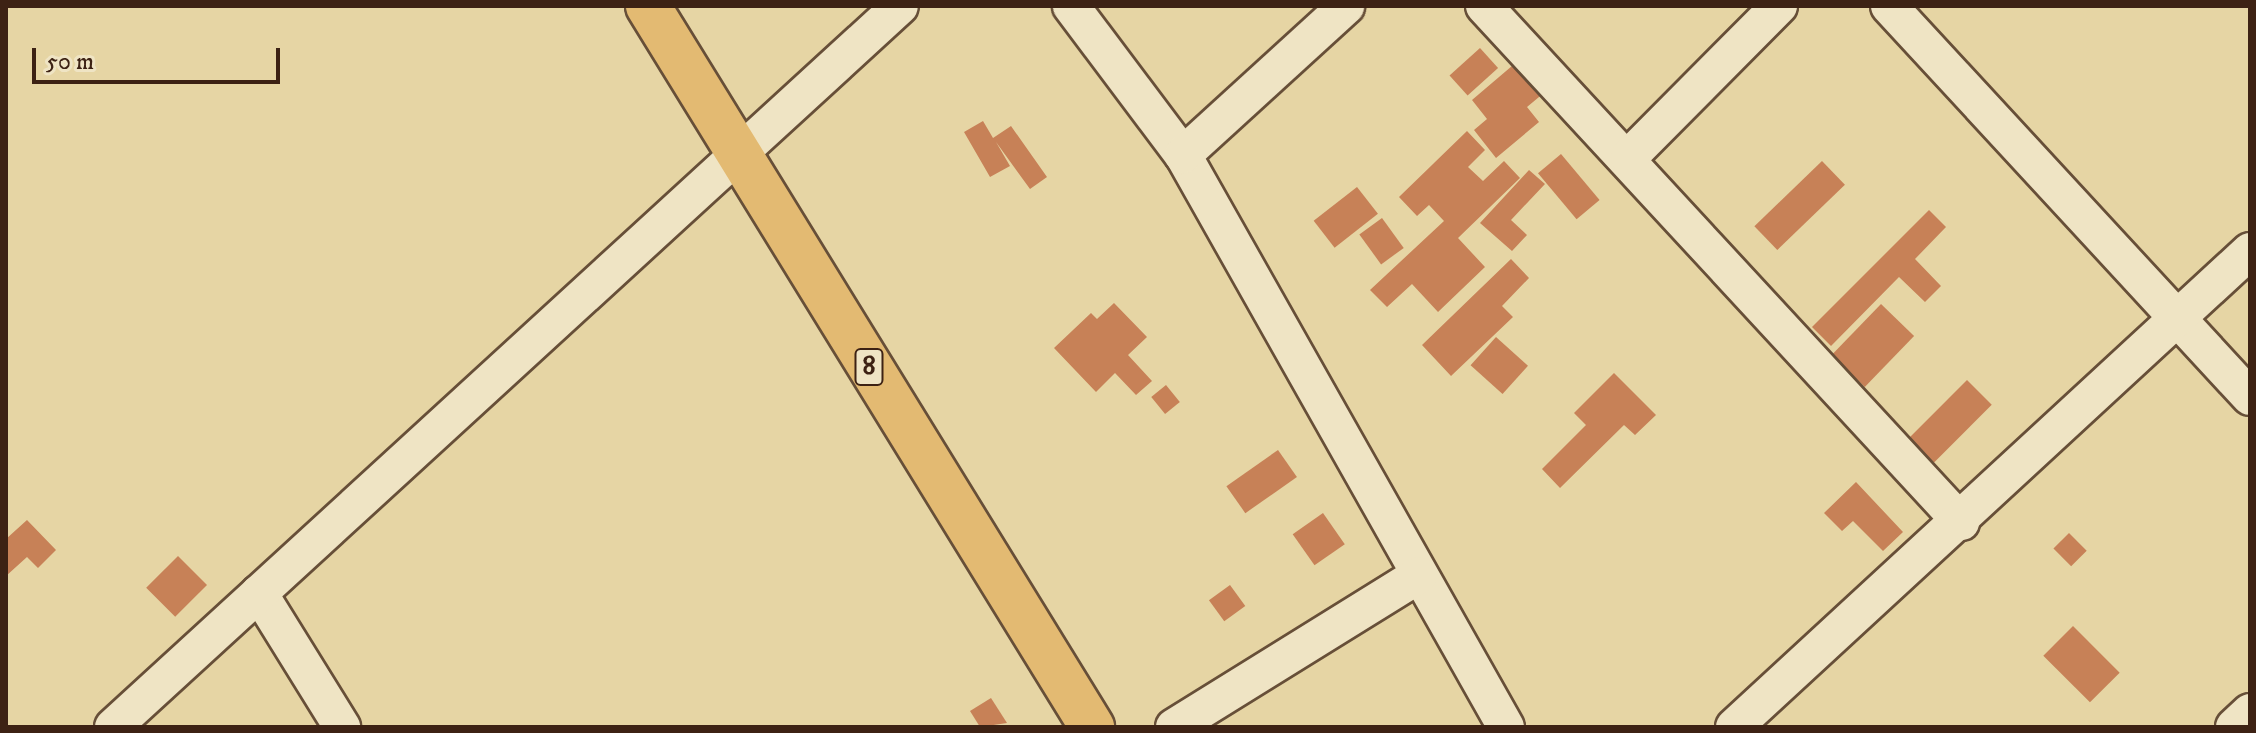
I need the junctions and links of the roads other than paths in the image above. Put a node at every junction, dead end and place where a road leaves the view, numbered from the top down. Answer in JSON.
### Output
{"nodes":[{"id":1,"x":648,"y":6,"type":"edge"},
{"id":2,"x":900,"y":6,"type":"edge"},
{"id":3,"x":1071,"y":6,"type":"edge"},
{"id":4,"x":1346,"y":6,"type":"edge"},
{"id":5,"x":1484,"y":6,"type":"edge"},
{"id":6,"x":1779,"y":6,"type":"edge"},
{"id":7,"x":1889,"y":6,"type":"edge"},
{"id":8,"x":738,"y":155,"type":"junction"},
{"id":9,"x":1183,"y":155,"type":"junction"},
{"id":10,"x":1629,"y":157,"type":"junction"},
{"id":11,"x":2250,"y":251,"type":"edge"},
{"id":12,"x":2176,"y":319,"type":"junction"},
{"id":13,"x":2250,"y":397,"type":"edge"},
{"id":14,"x":1961,"y":522,"type":"junction"},
{"id":15,"x":1419,"y":575,"type":"junction"},
{"id":16,"x":259,"y":593,"type":"junction"},
{"id":17,"x":2250,"y":712,"type":"edge"},
{"id":18,"x":113,"y":727,"type":"edge"},
{"id":19,"x":342,"y":727,"type":"edge"},
{"id":20,"x":1092,"y":727,"type":"edge"},
{"id":21,"x":1174,"y":727,"type":"edge"},
{"id":22,"x":1506,"y":727,"type":"edge"},
{"id":23,"x":1734,"y":727,"type":"edge"},
{"id":24,"x":2234,"y":727,"type":"edge"}],
"edges":[{"from":1,"to":8,"type":"main road","number":"8"},
{"from":2,"to":8,"type":"street"},
{"from":3,"to":9,"type":"street"},
{"from":4,"to":9,"type":"street"},
{"from":5,"to":10,"type":"street"},
{"from":6,"to":10,"type":"street"},
{"from":7,"to":12,"type":"street"},
{"from":8,"to":16,"type":"street"},
{"from":8,"to":20,"type":"main road","number":"8"},
{"from":9,"to":15,"type":"street"},
{"from":10,"to":14,"type":"street"},
{"from":11,"to":12,"type":"street"},
{"from":12,"to":13,"type":"street"},
{"from":12,"to":14,"type":"street"},
{"from":14,"to":23,"type":"street"},
{"from":15,"to":21,"type":"street"},
{"from":15,"to":22,"type":"street"},
{"from":16,"to":18,"type":"street"},
{"from":16,"to":19,"type":"street"},
{"from":17,"to":24,"type":"street"}]}
